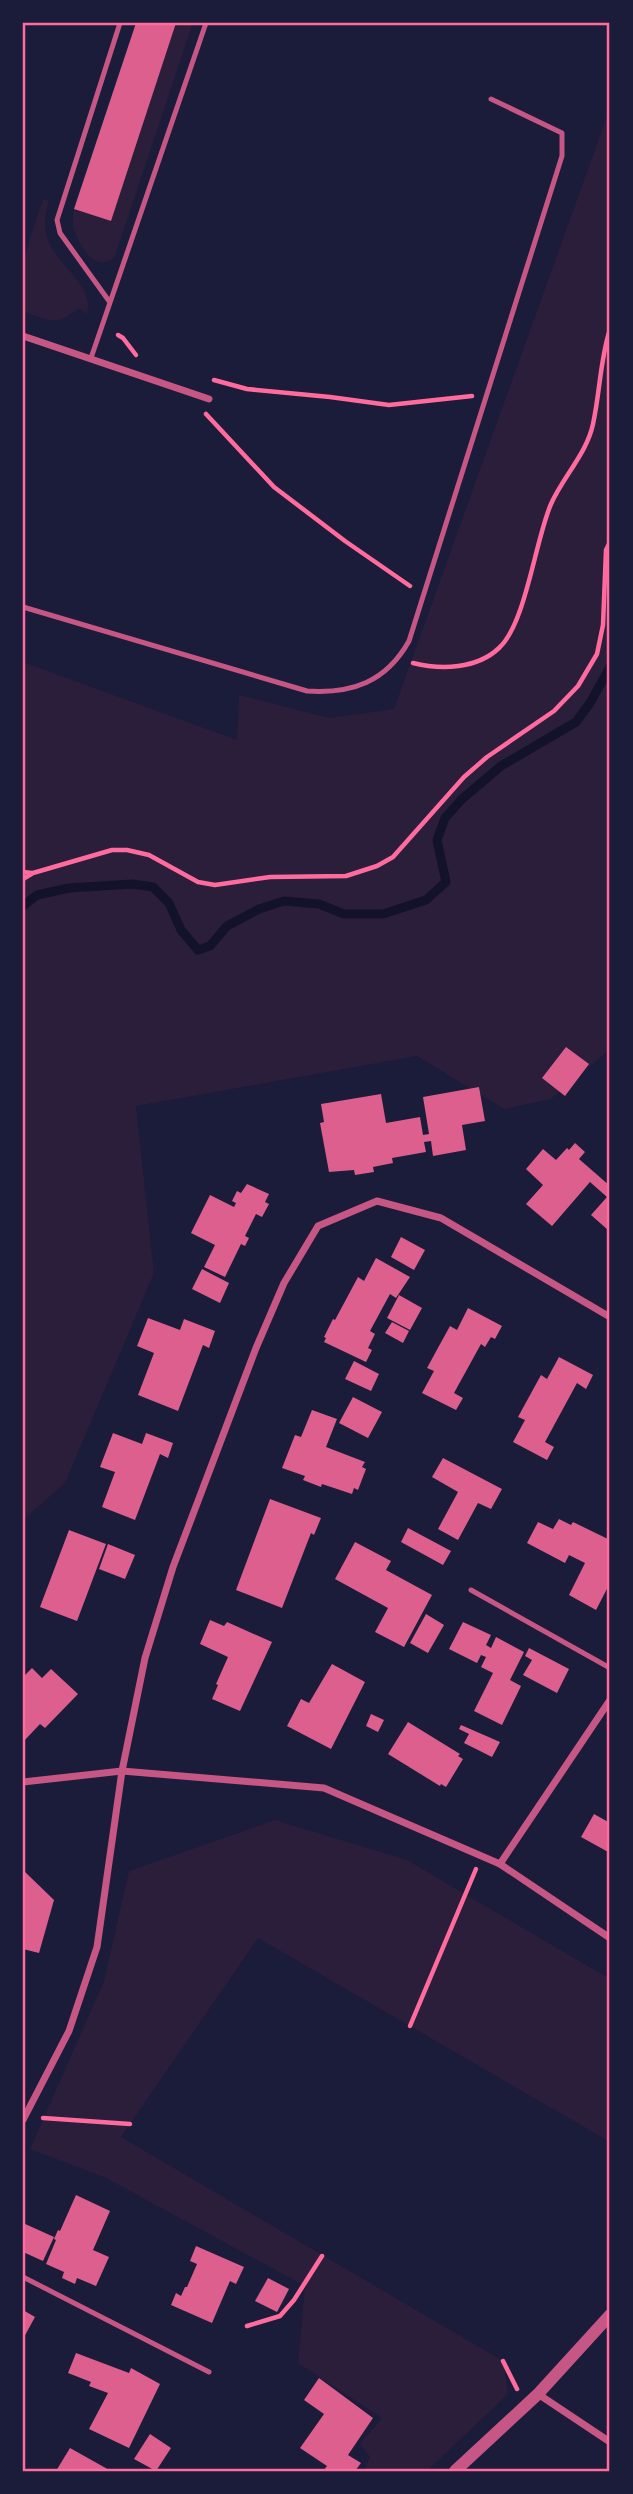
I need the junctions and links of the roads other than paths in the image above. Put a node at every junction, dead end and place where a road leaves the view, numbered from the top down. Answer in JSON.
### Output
{"nodes":[{"id":1,"x":120,"y":23,"type":"edge"},
{"id":2,"x":206,"y":23,"type":"edge"},
{"id":3,"x":491,"y":99,"type":"dead end"},
{"id":4,"x":109,"y":301,"type":"junction"},
{"id":5,"x":23,"y":336,"type":"edge"},
{"id":6,"x":91,"y":358,"type":"junction"},
{"id":7,"x":209,"y":399,"type":"road end"},
{"id":8,"x":23,"y":607,"type":"edge"},
{"id":9,"x":610,"y":1317,"type":"edge"},
{"id":10,"x":471,"y":1590,"type":"dead end"},
{"id":11,"x":610,"y":1668,"type":"edge"},
{"id":12,"x":610,"y":1700,"type":"edge"},
{"id":13,"x":122,"y":1771,"type":"junction"},
{"id":14,"x":23,"y":1782,"type":"edge"},
{"id":15,"x":500,"y":1864,"type":"junction"},
{"id":16,"x":610,"y":1938,"type":"edge"},
{"id":17,"x":24,"y":2118,"type":"edge"},
{"id":18,"x":23,"y":2277,"type":"edge"},
{"id":19,"x":610,"y":2315,"type":"edge"},
{"id":20,"x":209,"y":2372,"type":"dead end"},
{"id":21,"x":538,"y":2393,"type":"junction"},
{"id":22,"x":610,"y":2442,"type":"edge"},
{"id":23,"x":455,"y":2471,"type":"edge"}],
"edges":[{"from":1,"to":4,"type":"lane"},
{"from":2,"to":4,"type":"lane"},
{"from":3,"to":8,"type":"lane"},
{"from":4,"to":6,"type":"lane"},
{"from":5,"to":6,"type":"street"},
{"from":6,"to":7,"type":"street"},
{"from":9,"to":13,"type":"street"},
{"from":10,"to":11,"type":"lane"},
{"from":12,"to":15,"type":"street"},
{"from":13,"to":14,"type":"street"},
{"from":13,"to":15,"type":"street"},
{"from":13,"to":17,"type":"street"},
{"from":15,"to":16,"type":"street"},
{"from":18,"to":20,"type":"lane"},
{"from":19,"to":21,"type":"street"},
{"from":21,"to":22,"type":"street"},
{"from":21,"to":23,"type":"street"}]}
